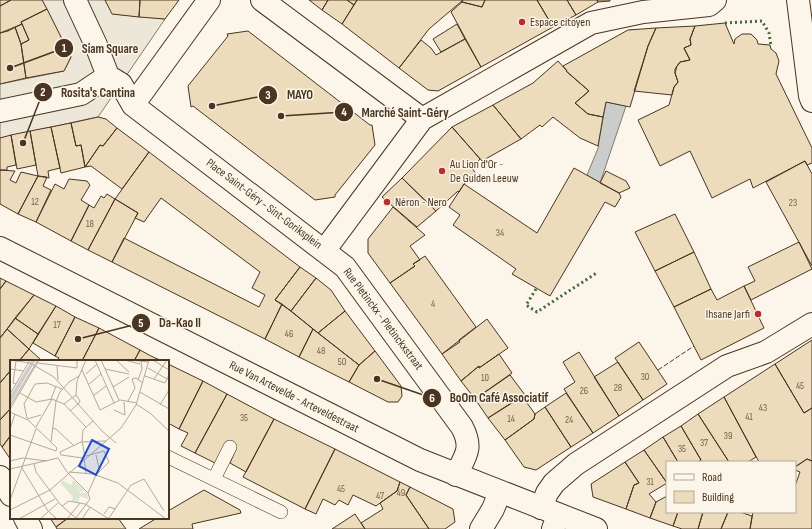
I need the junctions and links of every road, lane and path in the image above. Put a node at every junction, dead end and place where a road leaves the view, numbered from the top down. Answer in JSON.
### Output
{"nodes":[{"id":1,"x":74,"y":0,"type":"edge"},
{"id":2,"x":209,"y":0,"type":"edge"},
{"id":3,"x":262,"y":0,"type":"edge"},
{"id":4,"x":715,"y":0,"type":"edge"},
{"id":5,"x":798,"y":0,"type":"edge"},
{"id":6,"x":108,"y":76,"type":"junction"},
{"id":7,"x":812,"y":101,"type":"edge"},
{"id":8,"x":133,"y":105,"type":"junction"},
{"id":9,"x":0,"y":111,"type":"edge"},
{"id":10,"x":422,"y":119,"type":"junction"},
{"id":11,"x":0,"y":248,"type":"edge"},
{"id":12,"x":324,"y":251,"type":"junction"},
{"id":13,"x":812,"y":324,"type":"edge"},
{"id":14,"x":230,"y":447,"type":"dead end"},
{"id":15,"x":169,"y":458,"type":"edge"},
{"id":16,"x":456,"y":475,"type":"junction"},
{"id":17,"x":0,"y":477,"type":"edge"},
{"id":18,"x":214,"y":480,"type":"junction"},
{"id":19,"x":500,"y":492,"type":"junction"},
{"id":20,"x":10,"y":493,"type":"edge"},
{"id":21,"x":281,"y":512,"type":"dead end"},
{"id":22,"x":551,"y":517,"type":"edge"},
{"id":23,"x":26,"y":519,"type":"edge"},
{"id":24,"x":31,"y":529,"type":"edge"},
{"id":25,"x":481,"y":529,"type":"edge"},
{"id":26,"x":596,"y":529,"type":"edge"}],
"edges":[{"from":1,"to":6,"type":"street"},
{"from":2,"to":8,"type":"street"},
{"from":3,"to":10,"type":"street"},
{"from":4,"to":10,"type":"street"},
{"from":5,"to":7,"type":"street"},
{"from":6,"to":8,"type":"street"},
{"from":6,"to":9,"type":"street"},
{"from":8,"to":12,"type":"street","name":"Place Saint-Géry - Sint-Goriksplein"},
{"from":10,"to":12,"type":"street","name":"Place Saint-Géry - Sint-Goriksplein"},
{"from":11,"to":16,"type":"street","name":"Rue Van Artevelde - Arteveldestraat"},
{"from":12,"to":16,"type":"street","name":"Rue Pletinckx - Pletinckxstraat"},
{"from":13,"to":22,"type":"street"},
{"from":14,"to":18,"type":"lane"},
{"from":15,"to":18,"type":"lane"},
{"from":16,"to":19,"type":"street","name":"Rue Van Artevelde - Arteveldestraat"},
{"from":17,"to":20,"type":"street"},
{"from":18,"to":21,"type":"lane"},
{"from":19,"to":22,"type":"street","name":"Rue Van Artevelde - Arteveldestraat"},
{"from":19,"to":25,"type":"street"},
{"from":22,"to":26,"type":"street","name":"Rue Van Artevelde - Arteveldestraat"},
{"from":23,"to":24,"type":"street"}]}
